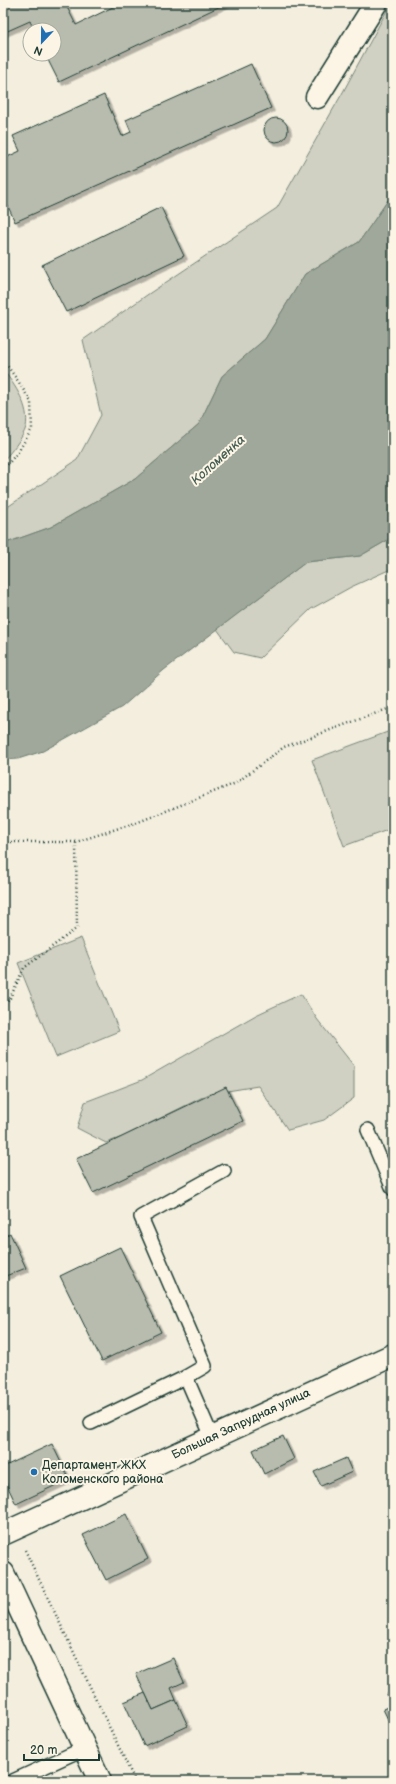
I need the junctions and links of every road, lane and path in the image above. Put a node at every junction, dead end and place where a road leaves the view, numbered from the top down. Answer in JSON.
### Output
{"nodes":[{"id":1,"x":376,"y":3,"type":"edge"},
{"id":2,"x":318,"y":97,"type":"dead end"},
{"id":3,"x":3,"y":360,"type":"edge"},
{"id":4,"x":3,"y":470,"type":"edge"},
{"id":5,"x":393,"y":707,"type":"edge"},
{"id":6,"x":3,"y":842,"type":"edge"},
{"id":7,"x":76,"y":842,"type":"junction"},
{"id":8,"x":3,"y":1008,"type":"edge"},
{"id":9,"x":368,"y":1130,"type":"dead end"},
{"id":10,"x":224,"y":1171,"type":"dead end"},
{"id":11,"x":393,"y":1189,"type":"edge"},
{"id":12,"x":393,"y":1355,"type":"edge"},
{"id":13,"x":186,"y":1377,"type":"junction"},
{"id":14,"x":91,"y":1423,"type":"dead end"},
{"id":15,"x":212,"y":1437,"type":"junction"},
{"id":16,"x":9,"y":1532,"type":"edge"},
{"id":17,"x":3,"y":1573,"type":"edge"},
{"id":18,"x":85,"y":1748,"type":"junction"},
{"id":19,"x":13,"y":1781,"type":"edge"},
{"id":20,"x":100,"y":1781,"type":"edge"},
{"id":21,"x":135,"y":1781,"type":"edge"}],
"edges":[{"from":1,"to":2,"type":"street"},
{"from":3,"to":4,"type":"path"},
{"from":5,"to":7,"type":"path"},
{"from":6,"to":7,"type":"path"},
{"from":7,"to":8,"type":"path"},
{"from":9,"to":11,"type":"lane"},
{"from":10,"to":13,"type":"lane"},
{"from":12,"to":15,"type":"street","name":"Большая Запрудная улица"},
{"from":13,"to":14,"type":"lane"},
{"from":13,"to":15,"type":"lane"},
{"from":15,"to":16,"type":"street","name":"Большая Запрудная улица"},
{"from":16,"to":21,"type":"path"},
{"from":17,"to":18,"type":"street"},
{"from":18,"to":19,"type":"lane"},
{"from":18,"to":20,"type":"street"}]}
